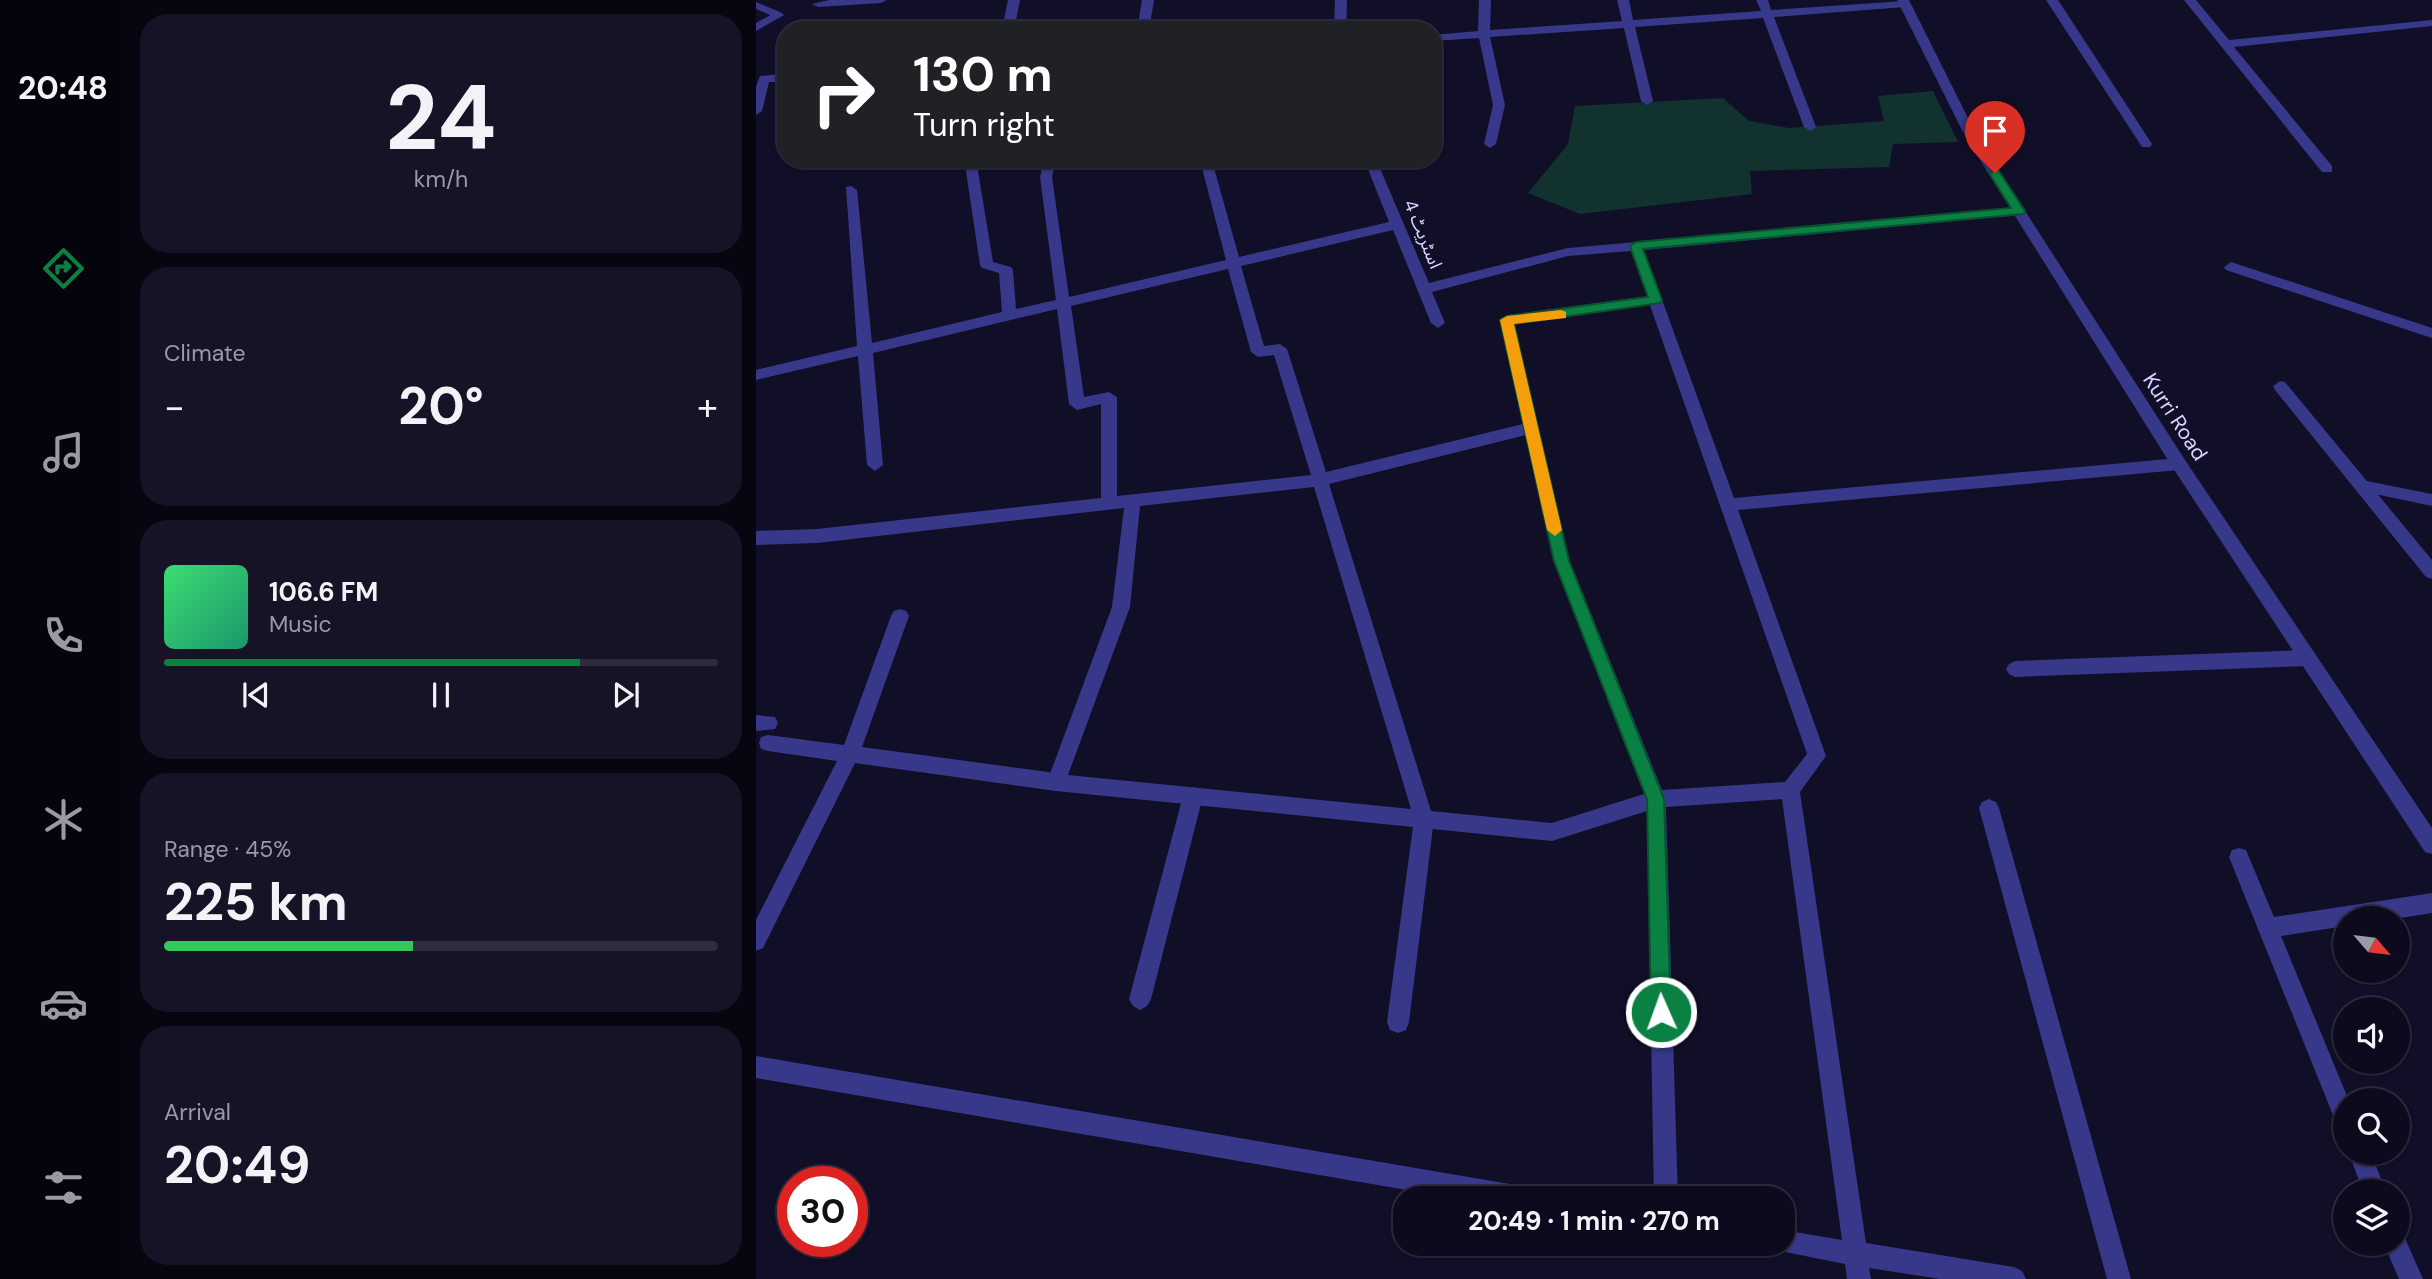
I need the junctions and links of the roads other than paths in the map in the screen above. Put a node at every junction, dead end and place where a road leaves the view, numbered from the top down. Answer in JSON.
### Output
{"nodes":[{"id":1,"x":881,"y":0,"type":"edge"},
{"id":2,"x":1014,"y":0,"type":"edge"},
{"id":3,"x":1148,"y":0,"type":"edge"},
{"id":4,"x":1341,"y":0,"type":"edge"},
{"id":5,"x":1485,"y":0,"type":"edge"},
{"id":6,"x":1623,"y":0,"type":"edge"},
{"id":7,"x":1762,"y":0,"type":"edge"},
{"id":8,"x":2052,"y":0,"type":"edge"},
{"id":9,"x":2190,"y":0,"type":"edge"},
{"id":10,"x":1904,"y":2,"type":"edge"},
{"id":11,"x":818,"y":4,"type":"dead end"},
{"id":12,"x":756,"y":5,"type":"edge"},
{"id":13,"x":1767,"y":13,"type":"junction"},
{"id":14,"x":1010,"y":21,"type":"edge"},
{"id":15,"x":1144,"y":21,"type":"edge"},
{"id":16,"x":1340,"y":21,"type":"edge"},
{"id":17,"x":2432,"y":23,"type":"edge"},
{"id":18,"x":1629,"y":25,"type":"junction"},
{"id":19,"x":756,"y":28,"type":"edge"},
{"id":20,"x":1483,"y":35,"type":"junction"},
{"id":21,"x":1442,"y":37,"type":"edge"},
{"id":22,"x":2225,"y":44,"type":"junction"},
{"id":23,"x":777,"y":78,"type":"edge"},
{"id":24,"x":1647,"y":101,"type":"dead end"},
{"id":25,"x":756,"y":111,"type":"edge"},
{"id":26,"x":1810,"y":127,"type":"dead end"},
{"id":27,"x":1490,"y":144,"type":"dead end"},
{"id":28,"x":2146,"y":144,"type":"dead end"},
{"id":29,"x":973,"y":168,"type":"edge"},
{"id":30,"x":1048,"y":168,"type":"edge"},
{"id":31,"x":1208,"y":168,"type":"dead end"},
{"id":32,"x":1374,"y":168,"type":"edge"},
{"id":33,"x":2327,"y":169,"type":"dead end"},
{"id":34,"x":851,"y":190,"type":"dead end"},
{"id":35,"x":2019,"y":211,"type":"junction"},
{"id":36,"x":1399,"y":225,"type":"junction"},
{"id":37,"x":1636,"y":246,"type":"junction"},
{"id":38,"x":1231,"y":264,"type":"junction"},
{"id":39,"x":2231,"y":267,"type":"dead end"},
{"id":40,"x":1424,"y":289,"type":"junction"},
{"id":41,"x":1656,"y":300,"type":"junction"},
{"id":42,"x":1062,"y":304,"type":"junction"},
{"id":43,"x":1009,"y":316,"type":"junction"},
{"id":44,"x":1438,"y":323,"type":"dead end"},
{"id":45,"x":2432,"y":332,"type":"edge"},
{"id":46,"x":865,"y":350,"type":"junction"},
{"id":47,"x":756,"y":375,"type":"edge"},
{"id":48,"x":2280,"y":386,"type":"dead end"},
{"id":49,"x":1531,"y":428,"type":"junction"},
{"id":50,"x":2179,"y":464,"type":"junction"},
{"id":51,"x":875,"y":465,"type":"dead end"},
{"id":52,"x":1320,"y":480,"type":"junction"},
{"id":53,"x":2362,"y":486,"type":"junction"},
{"id":54,"x":1133,"y":500,"type":"junction"},
{"id":55,"x":2432,"y":500,"type":"edge"},
{"id":56,"x":1109,"y":502,"type":"junction"},
{"id":57,"x":1728,"y":505,"type":"junction"},
{"id":58,"x":756,"y":538,"type":"edge"},
{"id":59,"x":2432,"y":572,"type":"edge"},
{"id":60,"x":900,"y":617,"type":"dead end"},
{"id":61,"x":2308,"y":658,"type":"junction"},
{"id":62,"x":2015,"y":669,"type":"dead end"},
{"id":63,"x":768,"y":743,"type":"dead end"},
{"id":64,"x":850,"y":755,"type":"junction"},
{"id":65,"x":1056,"y":782,"type":"junction"},
{"id":66,"x":1790,"y":790,"type":"junction"},
{"id":67,"x":1193,"y":796,"type":"junction"},
{"id":68,"x":1656,"y":799,"type":"junction"},
{"id":69,"x":1989,"y":808,"type":"dead end"},
{"id":70,"x":1424,"y":819,"type":"junction"},
{"id":71,"x":2432,"y":845,"type":"edge"},
{"id":72,"x":2239,"y":857,"type":"dead end"},
{"id":73,"x":2432,"y":903,"type":"edge"},
{"id":74,"x":2268,"y":928,"type":"junction"},
{"id":75,"x":756,"y":941,"type":"edge"},
{"id":76,"x":1140,"y":999,"type":"dead end"},
{"id":77,"x":1398,"y":1021,"type":"dead end"},
{"id":78,"x":756,"y":1067,"type":"edge"},
{"id":79,"x":2333,"y":1088,"type":"edge"},
{"id":80,"x":1452,"y":1186,"type":"edge"},
{"id":81,"x":1666,"y":1186,"type":"edge"},
{"id":82,"x":1795,"y":1244,"type":"edge"},
{"id":83,"x":1857,"y":1254,"type":"junction"},
{"id":84,"x":2401,"y":1256,"type":"edge"},
{"id":85,"x":1859,"y":1279,"type":"edge"},
{"id":86,"x":2014,"y":1279,"type":"edge"},
{"id":87,"x":2119,"y":1279,"type":"edge"},
{"id":88,"x":2411,"y":1279,"type":"edge"}],
"edges":[{"from":1,"to":11,"type":"street"},
{"from":2,"to":14,"type":"street"},
{"from":3,"to":15,"type":"street"},
{"from":4,"to":16,"type":"street"},
{"from":5,"to":20,"type":"street"},
{"from":6,"to":18,"type":"street"},
{"from":7,"to":13,"type":"street"},
{"from":8,"to":28,"type":"street"},
{"from":9,"to":22,"type":"street"},
{"from":10,"to":13,"type":"street"},
{"from":10,"to":35,"type":"street","name":"Kurri Road"},
{"from":12,"to":19,"type":"street"},
{"from":13,"to":18,"type":"street"},
{"from":13,"to":26,"type":"street"},
{"from":17,"to":22,"type":"street"},
{"from":18,"to":20,"type":"street"},
{"from":18,"to":24,"type":"street"},
{"from":20,"to":21,"type":"street"},
{"from":20,"to":27,"type":"street"},
{"from":22,"to":33,"type":"street"},
{"from":23,"to":25,"type":"street"},
{"from":29,"to":43,"type":"street"},
{"from":30,"to":42,"type":"street"},
{"from":31,"to":38,"type":"street"},
{"from":32,"to":36,"type":"street","name":"اسٹریٹ 4"},
{"from":34,"to":46,"type":"street"},
{"from":35,"to":37,"type":"street"},
{"from":35,"to":50,"type":"street","name":"Kurri Road"},
{"from":36,"to":38,"type":"street"},
{"from":36,"to":40,"type":"street","name":"اسٹریٹ 4"},
{"from":37,"to":40,"type":"street"},
{"from":37,"to":41,"type":"street"},
{"from":38,"to":42,"type":"street"},
{"from":38,"to":52,"type":"street"},
{"from":39,"to":45,"type":"street"},
{"from":40,"to":44,"type":"street","name":"اسٹریٹ 4"},
{"from":41,"to":49,"type":"street"},
{"from":41,"to":57,"type":"street"},
{"from":42,"to":43,"type":"street"},
{"from":42,"to":56,"type":"street"},
{"from":43,"to":46,"type":"street"},
{"from":46,"to":47,"type":"street"},
{"from":46,"to":51,"type":"street"},
{"from":48,"to":53,"type":"street"},
{"from":49,"to":52,"type":"street"},
{"from":49,"to":68,"type":"street"},
{"from":50,"to":57,"type":"street"},
{"from":50,"to":61,"type":"street","name":"Kurri Road"},
{"from":52,"to":54,"type":"street"},
{"from":52,"to":70,"type":"street"},
{"from":53,"to":55,"type":"street"},
{"from":53,"to":59,"type":"street"},
{"from":54,"to":56,"type":"street"},
{"from":54,"to":65,"type":"street"},
{"from":56,"to":58,"type":"street"},
{"from":57,"to":66,"type":"street"},
{"from":60,"to":64,"type":"street"},
{"from":61,"to":62,"type":"street"},
{"from":61,"to":71,"type":"street","name":"Kurri Road"},
{"from":63,"to":64,"type":"street"},
{"from":64,"to":65,"type":"street"},
{"from":64,"to":75,"type":"street"},
{"from":65,"to":67,"type":"street"},
{"from":66,"to":68,"type":"street"},
{"from":66,"to":83,"type":"street"},
{"from":67,"to":70,"type":"street"},
{"from":67,"to":76,"type":"street"},
{"from":68,"to":70,"type":"street"},
{"from":68,"to":81,"type":"street"},
{"from":69,"to":87,"type":"street"},
{"from":70,"to":77,"type":"street"},
{"from":72,"to":74,"type":"street"},
{"from":73,"to":74,"type":"street"},
{"from":74,"to":79,"type":"street"},
{"from":78,"to":80,"type":"street"},
{"from":82,"to":83,"type":"street"},
{"from":83,"to":85,"type":"street"},
{"from":83,"to":86,"type":"street"},
{"from":84,"to":88,"type":"street"}]}
